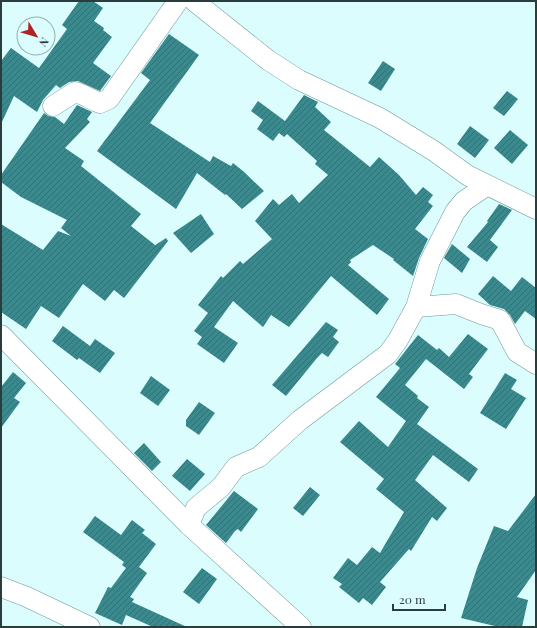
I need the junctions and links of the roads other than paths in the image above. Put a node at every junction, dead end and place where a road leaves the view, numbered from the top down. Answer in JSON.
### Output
{"nodes":[{"id":1,"x":178,"y":1,"type":"edge"},
{"id":2,"x":194,"y":1,"type":"edge"},
{"id":3,"x":53,"y":106,"type":"dead end"},
{"id":4,"x":486,"y":186,"type":"junction"},
{"id":5,"x":536,"y":208,"type":"edge"},
{"id":6,"x":416,"y":307,"type":"junction"},
{"id":7,"x":1,"y":335,"type":"edge"},
{"id":8,"x":536,"y":364,"type":"edge"},
{"id":9,"x":189,"y":525,"type":"junction"},
{"id":10,"x":1,"y":587,"type":"edge"},
{"id":11,"x":90,"y":627,"type":"edge"},
{"id":12,"x":301,"y":627,"type":"edge"}],
"edges":[{"from":1,"to":3,"type":"street"},
{"from":2,"to":4,"type":"street"},
{"from":4,"to":5,"type":"street"},
{"from":4,"to":6,"type":"street"},
{"from":6,"to":8,"type":"street"},
{"from":6,"to":9,"type":"street"},
{"from":7,"to":9,"type":"street"},
{"from":9,"to":12,"type":"street"},
{"from":10,"to":11,"type":"street"}]}
